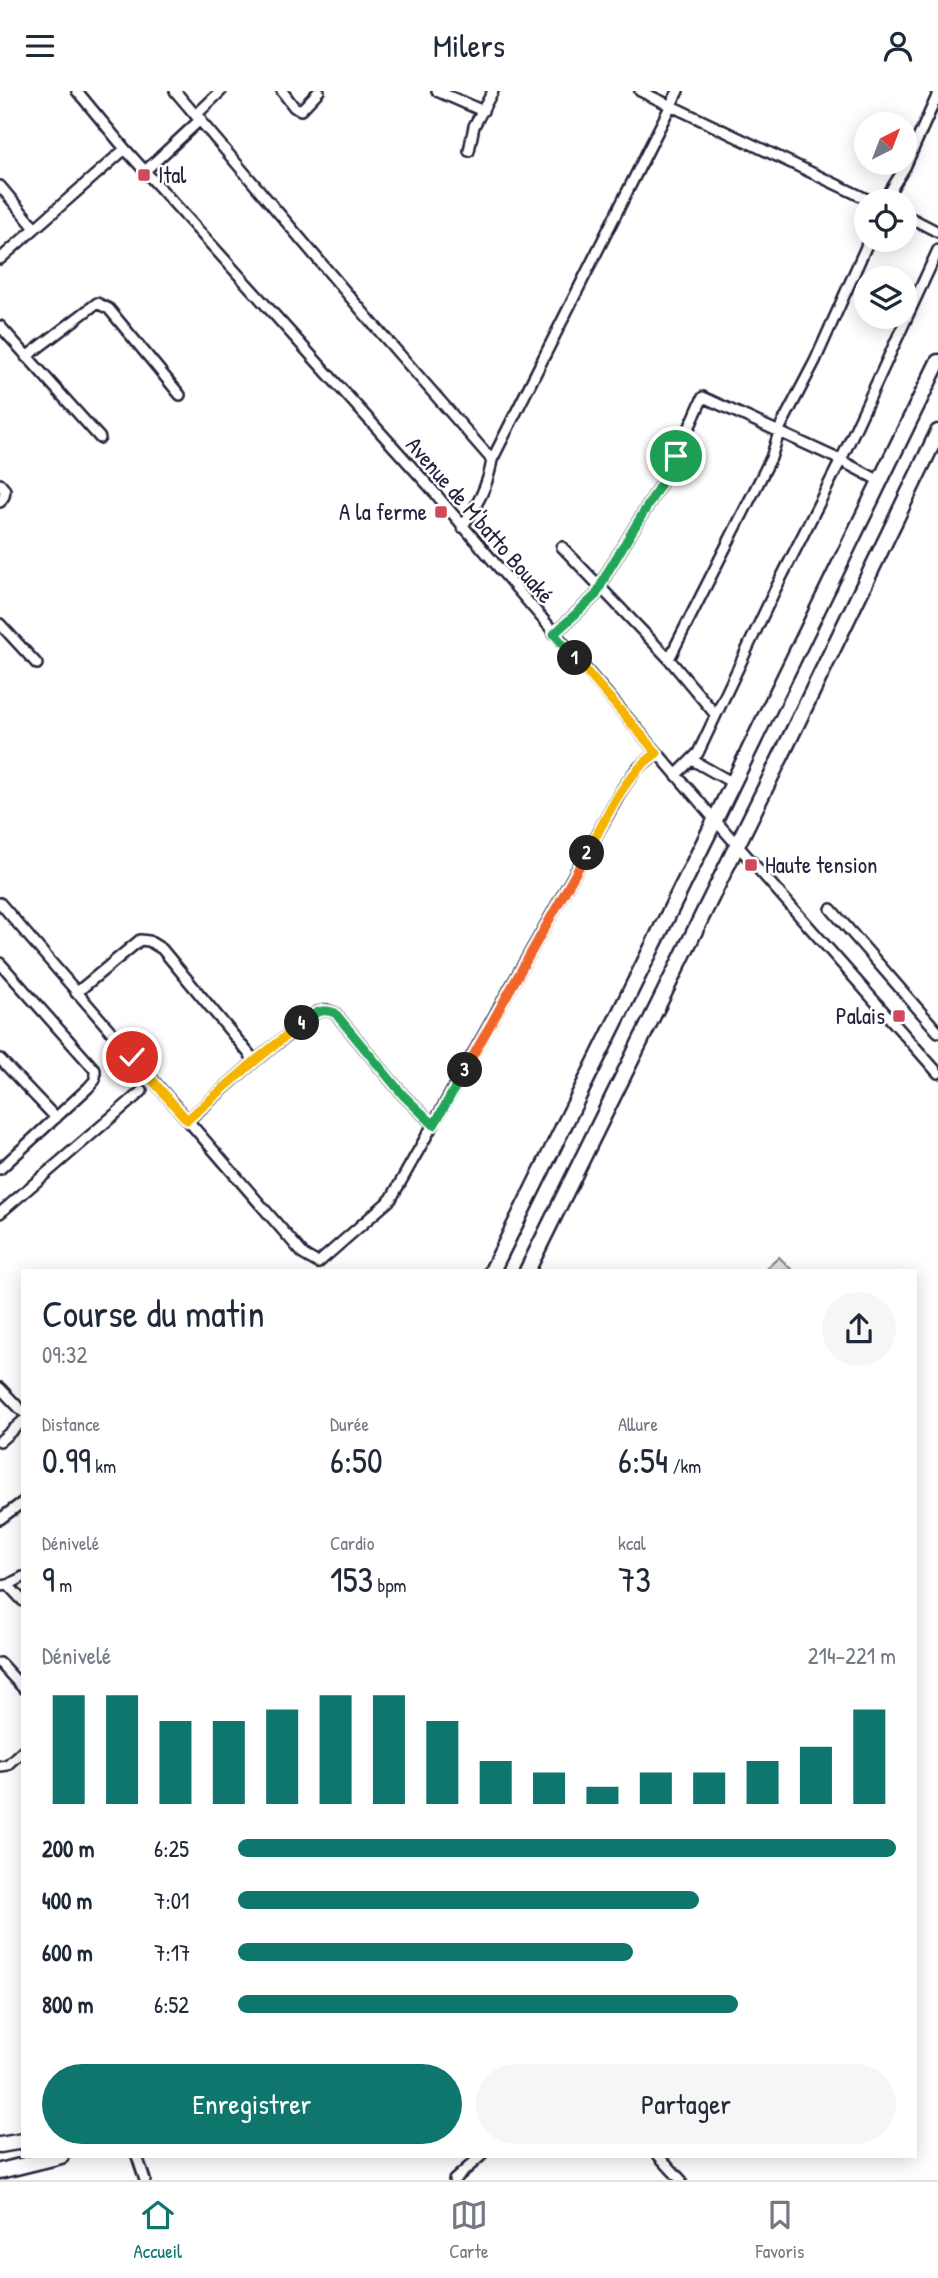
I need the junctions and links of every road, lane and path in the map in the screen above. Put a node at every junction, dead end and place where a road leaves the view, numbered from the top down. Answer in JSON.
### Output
{"nodes":[{"id":1,"x":77,"y":91,"type":"edge"},
{"id":2,"x":175,"y":91,"type":"edge"},
{"id":3,"x":221,"y":91,"type":"edge"},
{"id":4,"x":282,"y":91,"type":"edge"},
{"id":5,"x":319,"y":91,"type":"edge"},
{"id":6,"x":437,"y":91,"type":"edge"},
{"id":7,"x":493,"y":91,"type":"edge"},
{"id":8,"x":640,"y":91,"type":"edge"},
{"id":9,"x":678,"y":91,"type":"edge"},
{"id":10,"x":938,"y":94,"type":"edge"},
{"id":11,"x":671,"y":106,"type":"junction"},
{"id":12,"x":483,"y":111,"type":"junction"},
{"id":13,"x":199,"y":117,"type":"junction"},
{"id":14,"x":125,"y":149,"type":"junction"},
{"id":15,"x":469,"y":151,"type":"dead end"},
{"id":16,"x":145,"y":171,"type":"junction"},
{"id":17,"x":0,"y":187,"type":"edge"},
{"id":18,"x":891,"y":189,"type":"edge"},
{"id":19,"x":854,"y":193,"type":"edge"},
{"id":20,"x":917,"y":221,"type":"edge"},
{"id":21,"x":35,"y":228,"type":"junction"},
{"id":22,"x":938,"y":232,"type":"edge"},
{"id":23,"x":938,"y":250,"type":"edge"},
{"id":24,"x":864,"y":252,"type":"edge"},
{"id":25,"x":0,"y":259,"type":"edge"},
{"id":26,"x":0,"y":326,"type":"edge"},
{"id":27,"x":26,"y":357,"type":"junction"},
{"id":28,"x":938,"y":362,"type":"edge"},
{"id":29,"x":180,"y":395,"type":"dead end"},
{"id":30,"x":779,"y":432,"type":"junction"},
{"id":31,"x":938,"y":432,"type":"edge"},
{"id":32,"x":100,"y":438,"type":"dead end"},
{"id":33,"x":492,"y":460,"type":"junction"},
{"id":34,"x":841,"y":460,"type":"junction"},
{"id":35,"x":880,"y":481,"type":"junction"},
{"id":36,"x":0,"y":484,"type":"edge"},
{"id":37,"x":0,"y":502,"type":"edge"},
{"id":38,"x":462,"y":527,"type":"junction"},
{"id":39,"x":562,"y":547,"type":"dead end"},
{"id":40,"x":600,"y":587,"type":"junction"},
{"id":41,"x":0,"y":624,"type":"edge"},
{"id":42,"x":554,"y":634,"type":"junction"},
{"id":43,"x":669,"y":659,"type":"junction"},
{"id":44,"x":37,"y":664,"type":"dead end"},
{"id":45,"x":715,"y":714,"type":"junction"},
{"id":46,"x":657,"y":753,"type":"junction"},
{"id":47,"x":692,"y":760,"type":"junction"},
{"id":48,"x":676,"y":775,"type":"junction"},
{"id":49,"x":733,"y":783,"type":"junction"},
{"id":50,"x":715,"y":820,"type":"junction"},
{"id":51,"x":737,"y":845,"type":"junction"},
{"id":52,"x":0,"y":902,"type":"edge"},
{"id":53,"x":831,"y":909,"type":"dead end"},
{"id":54,"x":0,"y":963,"type":"edge"},
{"id":55,"x":76,"y":993,"type":"junction"},
{"id":56,"x":938,"y":1032,"type":"edge"},
{"id":57,"x":0,"y":1059,"type":"edge"},
{"id":58,"x":255,"y":1061,"type":"junction"},
{"id":59,"x":938,"y":1073,"type":"edge"},
{"id":60,"x":142,"y":1091,"type":"dead end"},
{"id":61,"x":56,"y":1118,"type":"junction"},
{"id":62,"x":187,"y":1120,"type":"junction"},
{"id":63,"x":434,"y":1125,"type":"junction"},
{"id":64,"x":0,"y":1170,"type":"edge"},
{"id":65,"x":0,"y":1213,"type":"edge"},
{"id":66,"x":493,"y":1269,"type":"edge"},
{"id":67,"x":528,"y":1269,"type":"edge"},
{"id":68,"x":0,"y":1388,"type":"edge"},
{"id":69,"x":21,"y":1410,"type":"edge"},
{"id":70,"x":21,"y":1423,"type":"edge"},
{"id":71,"x":0,"y":1441,"type":"edge"},
{"id":72,"x":21,"y":1503,"type":"edge"},
{"id":73,"x":0,"y":1518,"type":"edge"},
{"id":74,"x":21,"y":1578,"type":"edge"},
{"id":75,"x":4,"y":1585,"type":"edge"},
{"id":76,"x":21,"y":1599,"type":"edge"},
{"id":77,"x":0,"y":1663,"type":"edge"},
{"id":78,"x":21,"y":1687,"type":"edge"},
{"id":79,"x":21,"y":1752,"type":"edge"},
{"id":80,"x":0,"y":1766,"type":"edge"},
{"id":81,"x":21,"y":2141,"type":"edge"},
{"id":82,"x":0,"y":2145,"type":"edge"},
{"id":83,"x":53,"y":2158,"type":"edge"},
{"id":84,"x":138,"y":2158,"type":"edge"},
{"id":85,"x":479,"y":2158,"type":"edge"},
{"id":86,"x":661,"y":2158,"type":"edge"},
{"id":87,"x":0,"y":2171,"type":"edge"},
{"id":88,"x":145,"y":2180,"type":"edge"},
{"id":89,"x":454,"y":2180,"type":"edge"},
{"id":90,"x":681,"y":2180,"type":"edge"}],
"edges":[{"from":1,"to":14,"type":"street","name":"Avenue de M'batto Bouaké"},
{"from":2,"to":13,"type":"street"},
{"from":3,"to":13,"type":"street"},
{"from":4,"to":5,"type":"street"},
{"from":6,"to":12,"type":"street"},
{"from":7,"to":12,"type":"street"},
{"from":8,"to":11,"type":"street"},
{"from":9,"to":11,"type":"street"},
{"from":10,"to":18,"type":"street"},
{"from":11,"to":19,"type":"street"},
{"from":11,"to":33,"type":"street"},
{"from":12,"to":15,"type":"street"},
{"from":13,"to":16,"type":"street"},
{"from":13,"to":33,"type":"street"},
{"from":14,"to":16,"type":"street","name":"Avenue de M'batto Bouaké"},
{"from":14,"to":21,"type":"street"},
{"from":16,"to":38,"type":"street","name":"Avenue de M'batto Bouaké"},
{"from":17,"to":21,"type":"street"},
{"from":20,"to":22,"type":"street"},
{"from":21,"to":25,"type":"street"},
{"from":23,"to":34,"type":"street"},
{"from":24,"to":30,"type":"street"},
{"from":26,"to":27,"type":"street"},
{"from":27,"to":29,"type":"street"},
{"from":27,"to":32,"type":"street"},
{"from":28,"to":35,"type":"highway"},
{"from":30,"to":34,"type":"street"},
{"from":30,"to":40,"type":"street"},
{"from":30,"to":43,"type":"street"},
{"from":31,"to":51,"type":"highway"},
{"from":33,"to":38,"type":"street"},
{"from":34,"to":35,"type":"street"},
{"from":34,"to":45,"type":"street"},
{"from":35,"to":49,"type":"highway"},
{"from":36,"to":37,"type":"street"},
{"from":38,"to":42,"type":"street","name":"Avenue de M'batto Bouaké"},
{"from":39,"to":40,"type":"street"},
{"from":40,"to":42,"type":"street"},
{"from":40,"to":43,"type":"street"},
{"from":41,"to":44,"type":"street"},
{"from":42,"to":46,"type":"street","name":"Avenue de M'batto Bouaké"},
{"from":43,"to":45,"type":"street"},
{"from":45,"to":47,"type":"street"},
{"from":46,"to":48,"type":"street","name":"Avenue de M'batto Bouaké"},
{"from":46,"to":63,"type":"street"},
{"from":47,"to":48,"type":"street"},
{"from":47,"to":49,"type":"street"},
{"from":48,"to":50,"type":"street","name":"Avenue de M'batto Bouaké"},
{"from":49,"to":50,"type":"highway"},
{"from":50,"to":51,"type":"street","name":"Avenue de M'batto Bouaké"},
{"from":50,"to":66,"type":"highway"},
{"from":51,"to":59,"type":"street","name":"Avenue de M'batto Bouaké"},
{"from":51,"to":67,"type":"highway"},
{"from":52,"to":55,"type":"street"},
{"from":53,"to":56,"type":"street"},
{"from":54,"to":61,"type":"street"},
{"from":55,"to":58,"type":"street"},
{"from":55,"to":62,"type":"street"},
{"from":57,"to":61,"type":"street"},
{"from":58,"to":62,"type":"street"},
{"from":58,"to":63,"type":"street"},
{"from":60,"to":65,"type":"street"},
{"from":61,"to":64,"type":"street"},
{"from":62,"to":63,"type":"street"},
{"from":68,"to":69,"type":"street"},
{"from":70,"to":71,"type":"street"},
{"from":72,"to":73,"type":"street"},
{"from":74,"to":75,"type":"street"},
{"from":75,"to":76,"type":"street"},
{"from":77,"to":78,"type":"street"},
{"from":79,"to":80,"type":"street"},
{"from":81,"to":82,"type":"highway"},
{"from":83,"to":87,"type":"highway"},
{"from":84,"to":88,"type":"street"},
{"from":85,"to":89,"type":"street"},
{"from":86,"to":90,"type":"street"}]}
